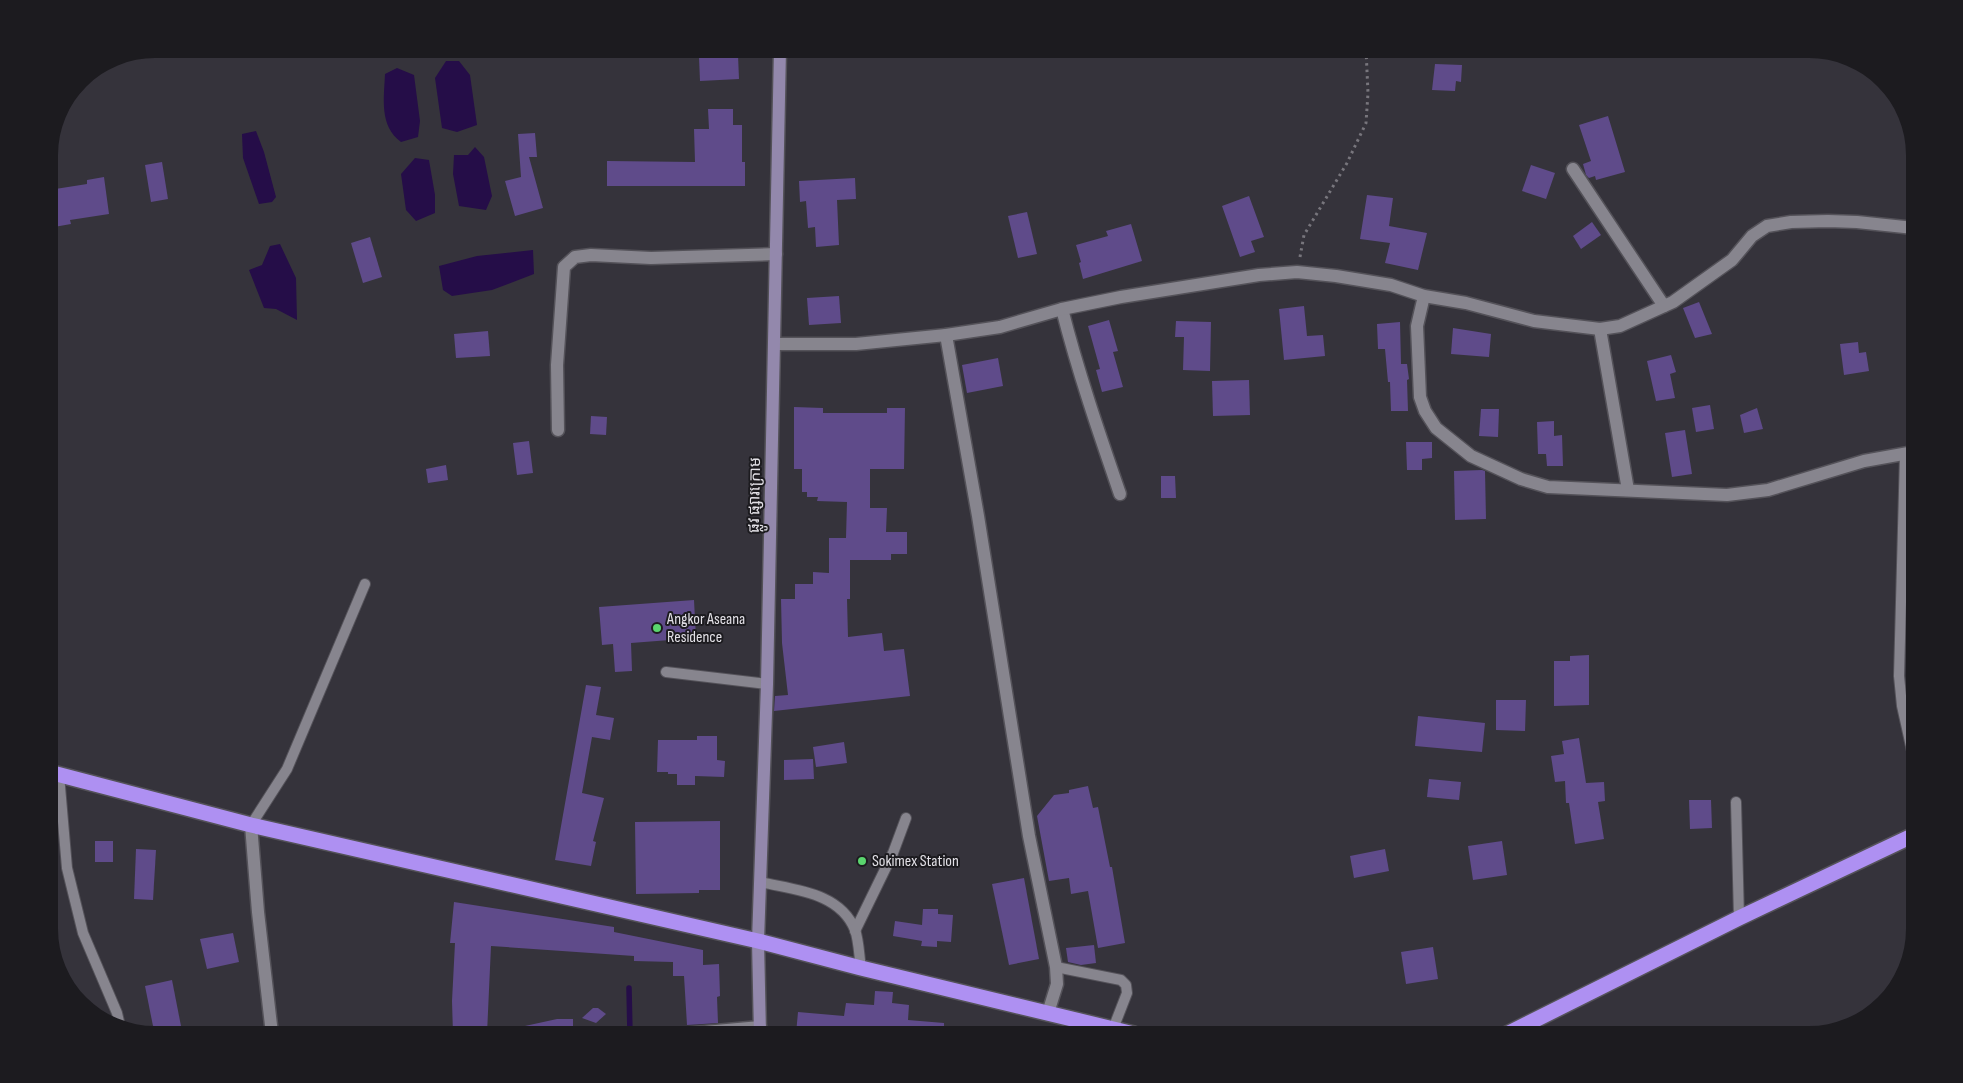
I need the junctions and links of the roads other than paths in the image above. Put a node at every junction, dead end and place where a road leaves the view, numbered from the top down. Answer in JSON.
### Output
{"nodes":[{"id":1,"x":780,"y":58,"type":"edge"},
{"id":2,"x":1573,"y":169,"type":"dead end"},
{"id":3,"x":1905,"y":227,"type":"edge"},
{"id":4,"x":776,"y":254,"type":"junction"},
{"id":5,"x":1424,"y":296,"type":"junction"},
{"id":6,"x":1664,"y":306,"type":"junction"},
{"id":7,"x":1062,"y":309,"type":"junction"},
{"id":8,"x":1600,"y":329,"type":"junction"},
{"id":9,"x":946,"y":335,"type":"junction"},
{"id":10,"x":775,"y":344,"type":"junction"},
{"id":11,"x":558,"y":430,"type":"dead end"},
{"id":12,"x":1905,"y":454,"type":"edge"},
{"id":13,"x":1628,"y":490,"type":"junction"},
{"id":14,"x":1120,"y":494,"type":"dead end"},
{"id":15,"x":1905,"y":531,"type":"edge"},
{"id":16,"x":365,"y":584,"type":"dead end"},
{"id":17,"x":666,"y":672,"type":"dead end"},
{"id":18,"x":767,"y":684,"type":"junction"},
{"id":19,"x":1906,"y":723,"type":"edge"},
{"id":20,"x":58,"y":775,"type":"edge"},
{"id":21,"x":1736,"y":802,"type":"dead end"},
{"id":22,"x":58,"y":803,"type":"edge"},
{"id":23,"x":906,"y":818,"type":"dead end"},
{"id":24,"x":251,"y":825,"type":"junction"},
{"id":25,"x":1906,"y":839,"type":"edge"},
{"id":26,"x":760,"y":882,"type":"junction"},
{"id":27,"x":1739,"y":918,"type":"junction"},
{"id":28,"x":855,"y":931,"type":"junction"},
{"id":29,"x":758,"y":942,"type":"junction"},
{"id":30,"x":1056,"y":967,"type":"junction"},
{"id":31,"x":861,"y":968,"type":"junction"},
{"id":32,"x":1048,"y":1013,"type":"junction"},
{"id":33,"x":118,"y":1018,"type":"edge"},
{"id":34,"x":271,"y":1026,"type":"edge"},
{"id":35,"x":760,"y":1026,"type":"edge"},
{"id":36,"x":1101,"y":1026,"type":"edge"},
{"id":37,"x":1114,"y":1026,"type":"edge"},
{"id":38,"x":1523,"y":1026,"type":"edge"}],
"edges":[{"from":1,"to":4,"type":"main road","name":"ផ្លូវ ផ្សារក្រោម"},
{"from":2,"to":6,"type":"street"},
{"from":3,"to":6,"type":"street"},
{"from":4,"to":10,"type":"main road","name":"ផ្លូវ ផ្សារក្រោម"},
{"from":4,"to":11,"type":"street"},
{"from":5,"to":7,"type":"street"},
{"from":5,"to":8,"type":"street"},
{"from":5,"to":13,"type":"street"},
{"from":6,"to":8,"type":"street"},
{"from":7,"to":9,"type":"street"},
{"from":7,"to":14,"type":"street"},
{"from":8,"to":13,"type":"street"},
{"from":9,"to":10,"type":"street"},
{"from":9,"to":30,"type":"street"},
{"from":10,"to":18,"type":"main road","name":"ផ្លូវ ផ្សារក្រោម"},
{"from":12,"to":13,"type":"street"},
{"from":15,"to":19,"type":"lane"},
{"from":16,"to":24,"type":"lane"},
{"from":17,"to":18,"type":"lane"},
{"from":18,"to":26,"type":"main road","name":"ផ្លូវ ផ្សារក្រោម"},
{"from":20,"to":24,"type":"highway"},
{"from":21,"to":27,"type":"lane"},
{"from":22,"to":33,"type":"lane"},
{"from":23,"to":28,"type":"lane"},
{"from":24,"to":29,"type":"highway"},
{"from":24,"to":34,"type":"street"},
{"from":25,"to":27,"type":"highway"},
{"from":26,"to":28,"type":"lane"},
{"from":26,"to":29,"type":"main road","name":"ផ្លូវ ផ្សារក្រោម"},
{"from":27,"to":38,"type":"highway"},
{"from":28,"to":31,"type":"lane"},
{"from":29,"to":31,"type":"highway"},
{"from":29,"to":35,"type":"main road","name":"ផ្លូវ ផ្សារក្រោម"},
{"from":30,"to":32,"type":"street"},
{"from":30,"to":37,"type":"lane"},
{"from":31,"to":32,"type":"highway"},
{"from":32,"to":36,"type":"highway"}]}
